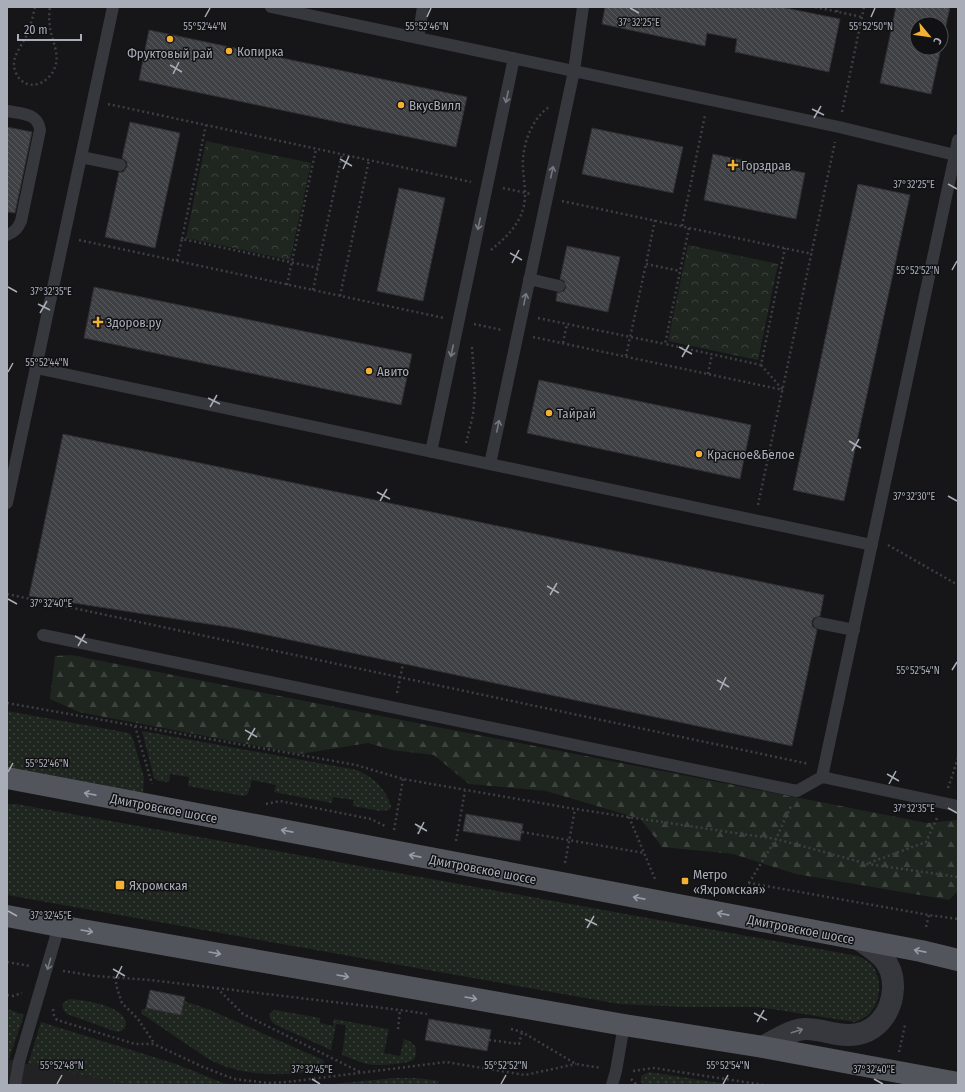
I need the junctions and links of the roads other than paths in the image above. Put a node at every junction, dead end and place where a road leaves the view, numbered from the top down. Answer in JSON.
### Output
{"nodes":[{"id":1,"x":113,"y":7,"type":"edge"},
{"id":2,"x":271,"y":7,"type":"edge"},
{"id":3,"x":423,"y":7,"type":"edge"},
{"id":4,"x":583,"y":7,"type":"edge"},
{"id":5,"x":418,"y":38,"type":"junction"},
{"id":6,"x":514,"y":58,"type":"junction"},
{"id":7,"x":574,"y":71,"type":"junction"},
{"id":8,"x":7,"y":110,"type":"edge"},
{"id":9,"x":958,"y":140,"type":"edge"},
{"id":10,"x":956,"y":155,"type":"edge"},
{"id":11,"x":81,"y":157,"type":"junction"},
{"id":12,"x":120,"y":166,"type":"dead end"},
{"id":13,"x":7,"y":235,"type":"edge"},
{"id":14,"x":529,"y":280,"type":"junction"},
{"id":15,"x":559,"y":286,"type":"dead end"},
{"id":16,"x":36,"y":368,"type":"junction"},
{"id":17,"x":431,"y":452,"type":"junction"},
{"id":18,"x":490,"y":464,"type":"junction"},
{"id":19,"x":7,"y":503,"type":"edge"},
{"id":20,"x":873,"y":541,"type":"junction"},
{"id":21,"x":819,"y":623,"type":"dead end"},
{"id":22,"x":854,"y":630,"type":"junction"},
{"id":23,"x":43,"y":635,"type":"dead end"},
{"id":24,"x":824,"y":772,"type":"junction"},
{"id":25,"x":7,"y":778,"type":"edge"},
{"id":26,"x":958,"y":806,"type":"edge"},
{"id":27,"x":7,"y":916,"type":"edge"},
{"id":28,"x":60,"y":926,"type":"junction"},
{"id":29,"x":858,"y":940,"type":"junction"},
{"id":30,"x":958,"y":960,"type":"edge"},
{"id":31,"x":624,"y":1025,"type":"junction"},
{"id":32,"x":762,"y":1047,"type":"junction"},
{"id":33,"x":958,"y":1083,"type":"edge"},
{"id":34,"x":16,"y":1085,"type":"edge"},
{"id":35,"x":612,"y":1085,"type":"edge"}],
"edges":[{"from":1,"to":11,"type":"lane"},
{"from":2,"to":5,"type":"lane"},
{"from":3,"to":5,"type":"lane"},
{"from":4,"to":7,"type":"lane"},
{"from":5,"to":6,"type":"lane"},
{"from":6,"to":7,"type":"lane"},
{"from":6,"to":17,"type":"lane","one_way":true},
{"from":7,"to":10,"type":"lane"},
{"from":14,"to":7,"type":"lane","one_way":true},
{"from":8,"to":13,"type":"lane"},
{"from":9,"to":10,"type":"lane"},
{"from":10,"to":20,"type":"lane"},
{"from":11,"to":12,"type":"lane"},
{"from":11,"to":16,"type":"lane"},
{"from":14,"to":15,"type":"lane"},
{"from":18,"to":14,"type":"lane","one_way":true},
{"from":16,"to":17,"type":"lane"},
{"from":16,"to":19,"type":"lane"},
{"from":17,"to":18,"type":"lane"},
{"from":18,"to":20,"type":"lane"},
{"from":20,"to":22,"type":"lane"},
{"from":21,"to":22,"type":"lane"},
{"from":22,"to":24,"type":"lane"},
{"from":23,"to":24,"type":"lane"},
{"from":24,"to":26,"type":"lane"},
{"from":29,"to":25,"type":"main road","name":"Дмитровское шоссе","one_way":true},
{"from":27,"to":28,"type":"main road"},
{"from":28,"to":31,"type":"main road","one_way":true},
{"from":28,"to":34,"type":"lane","one_way":true},
{"from":30,"to":29,"type":"main road","name":"Дмитровское шоссе","one_way":true},
{"from":32,"to":29,"type":"street","one_way":true},
{"from":31,"to":32,"type":"main road"},
{"from":31,"to":35,"type":"lane"},
{"from":32,"to":33,"type":"main road"}]}
